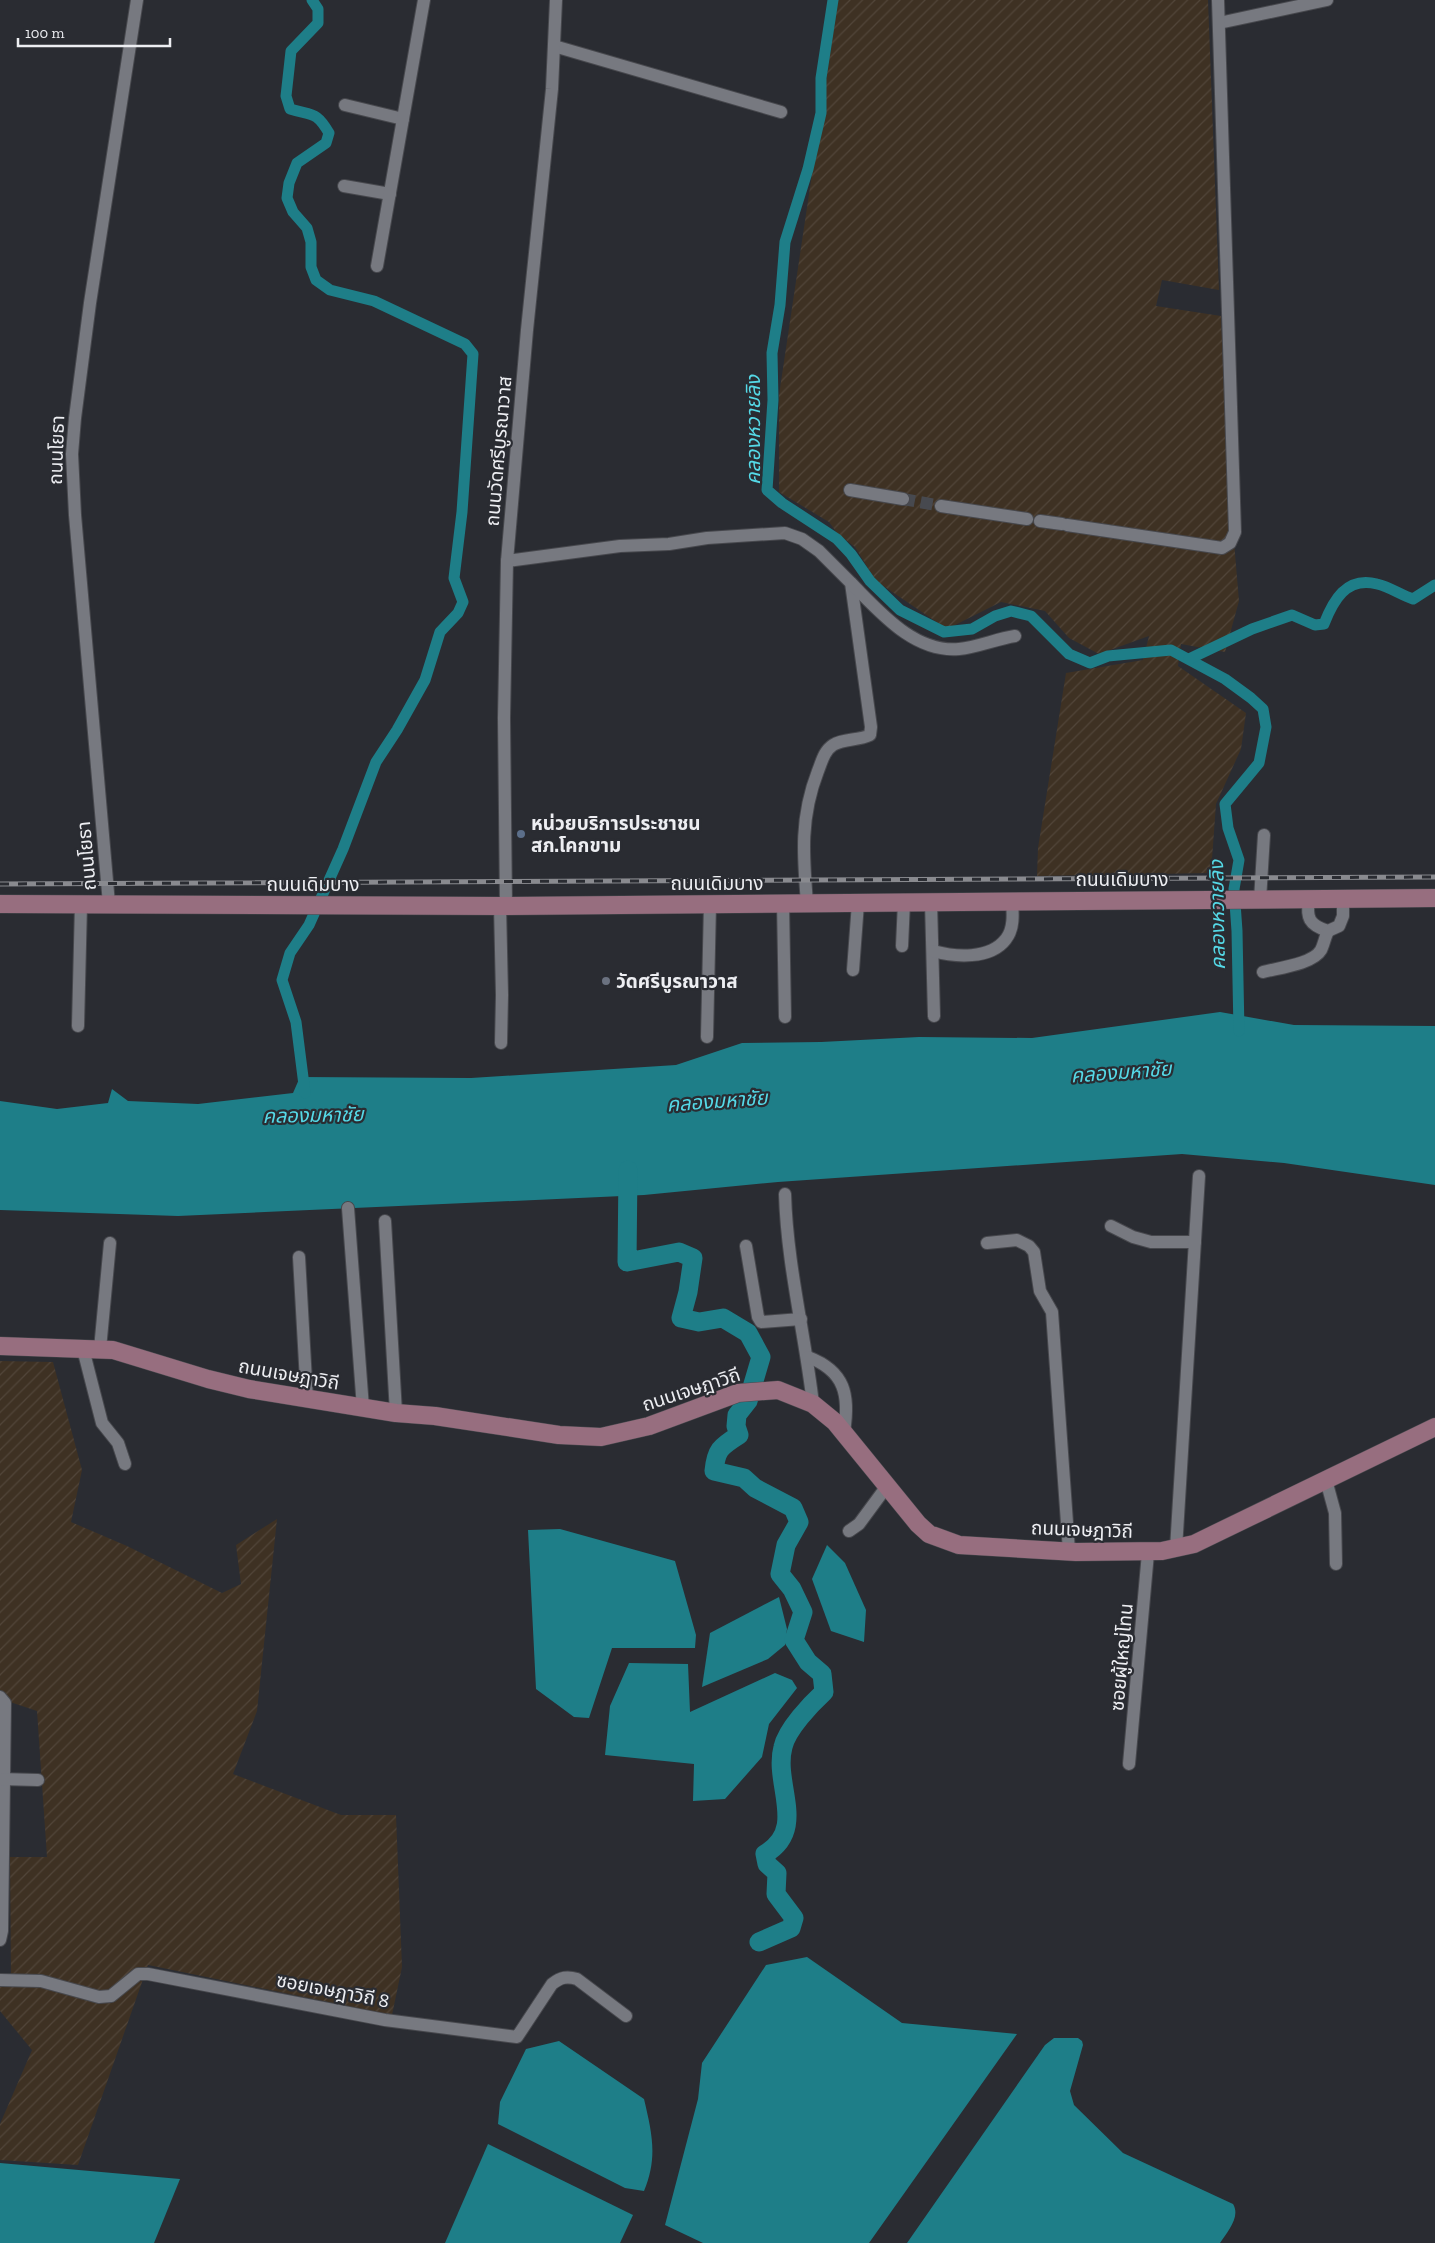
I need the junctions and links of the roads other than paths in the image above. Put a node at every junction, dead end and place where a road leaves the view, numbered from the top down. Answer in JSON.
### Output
{"nodes":[{"id":1,"x":137,"y":0,"type":"edge"},
{"id":2,"x":424,"y":0,"type":"edge"},
{"id":3,"x":556,"y":0,"type":"edge"},
{"id":4,"x":1218,"y":0,"type":"edge"},
{"id":5,"x":1327,"y":0,"type":"edge"},
{"id":6,"x":1272,"y":6,"type":"edge"},
{"id":7,"x":1219,"y":23,"type":"junction"},
{"id":8,"x":554,"y":46,"type":"junction"},
{"id":9,"x":345,"y":105,"type":"dead end"},
{"id":10,"x":781,"y":112,"type":"dead end"},
{"id":11,"x":403,"y":119,"type":"junction"},
{"id":12,"x":344,"y":186,"type":"dead end"},
{"id":13,"x":390,"y":194,"type":"junction"},
{"id":14,"x":377,"y":266,"type":"dead end"},
{"id":15,"x":850,"y":490,"type":"dead end"},
{"id":16,"x":903,"y":499,"type":"tunnel mouth"},
{"id":17,"x":941,"y":506,"type":"tunnel mouth"},
{"id":18,"x":1027,"y":519,"type":"dead end"},
{"id":19,"x":1040,"y":521,"type":"dead end"},
{"id":20,"x":507,"y":560,"type":"junction"},
{"id":21,"x":852,"y":583,"type":"junction"},
{"id":22,"x":1015,"y":636,"type":"dead end"},
{"id":23,"x":1264,"y":835,"type":"dead end"},
{"id":24,"x":1435,"y":898,"type":"edge"},
{"id":25,"x":1252,"y":899,"type":"junction"},
{"id":26,"x":1343,"y":899,"type":"junction"},
{"id":27,"x":1309,"y":900,"type":"junction"},
{"id":28,"x":1012,"y":901,"type":"junction"},
{"id":29,"x":904,"y":902,"type":"junction"},
{"id":30,"x":931,"y":902,"type":"junction"},
{"id":31,"x":783,"y":903,"type":"junction"},
{"id":32,"x":807,"y":903,"type":"junction"},
{"id":33,"x":858,"y":903,"type":"junction"},
{"id":34,"x":0,"y":904,"type":"edge"},
{"id":35,"x":81,"y":904,"type":"junction"},
{"id":36,"x":109,"y":904,"type":"junction"},
{"id":37,"x":710,"y":904,"type":"junction"},
{"id":38,"x":503,"y":906,"type":"junction"},
{"id":39,"x":1328,"y":931,"type":"junction"},
{"id":40,"x":902,"y":946,"type":"dead end"},
{"id":41,"x":932,"y":951,"type":"junction"},
{"id":42,"x":853,"y":970,"type":"dead end"},
{"id":43,"x":1263,"y":972,"type":"dead end"},
{"id":44,"x":934,"y":1016,"type":"dead end"},
{"id":45,"x":785,"y":1017,"type":"dead end"},
{"id":46,"x":78,"y":1026,"type":"dead end"},
{"id":47,"x":707,"y":1037,"type":"dead end"},
{"id":48,"x":501,"y":1043,"type":"dead end"},
{"id":49,"x":1199,"y":1176,"type":"dead end"},
{"id":50,"x":785,"y":1194,"type":"dead end"},
{"id":51,"x":348,"y":1208,"type":"dead end"},
{"id":52,"x":385,"y":1221,"type":"dead end"},
{"id":53,"x":1111,"y":1226,"type":"dead end"},
{"id":54,"x":1195,"y":1242,"type":"junction"},
{"id":55,"x":110,"y":1243,"type":"dead end"},
{"id":56,"x":986,"y":1243,"type":"dead end"},
{"id":57,"x":746,"y":1246,"type":"dead end"},
{"id":58,"x":299,"y":1257,"type":"dead end"},
{"id":59,"x":801,"y":1320,"type":"junction"},
{"id":60,"x":0,"y":1346,"type":"edge"},
{"id":61,"x":91,"y":1349,"type":"junction"},
{"id":62,"x":808,"y":1357,"type":"junction"},
{"id":63,"x":307,"y":1399,"type":"junction"},
{"id":64,"x":813,"y":1404,"type":"junction"},
{"id":65,"x":363,"y":1408,"type":"junction"},
{"id":66,"x":396,"y":1413,"type":"junction"},
{"id":67,"x":1435,"y":1428,"type":"edge"},
{"id":68,"x":844,"y":1432,"type":"junction"},
{"id":69,"x":125,"y":1464,"type":"dead end"},
{"id":70,"x":1326,"y":1480,"type":"junction"},
{"id":71,"x":888,"y":1486,"type":"junction"},
{"id":72,"x":849,"y":1531,"type":"dead end"},
{"id":73,"x":1176,"y":1549,"type":"junction"},
{"id":74,"x":1069,"y":1551,"type":"junction"},
{"id":75,"x":1148,"y":1553,"type":"junction"},
{"id":76,"x":1336,"y":1564,"type":"dead end"},
{"id":77,"x":0,"y":1697,"type":"edge"},
{"id":78,"x":1129,"y":1764,"type":"dead end"},
{"id":79,"x":2,"y":1779,"type":"edge"},
{"id":80,"x":38,"y":1780,"type":"dead end"},
{"id":81,"x":2,"y":1861,"type":"edge"},
{"id":82,"x":0,"y":1940,"type":"edge"},
{"id":83,"x":0,"y":1980,"type":"edge"},
{"id":84,"x":626,"y":2016,"type":"dead end"}],
"edges":[{"from":1,"to":36,"type":"street","name":"ถนนโยธา"},
{"from":2,"to":11,"type":"street"},
{"from":3,"to":8,"type":"street","name":"ถนนวัดศรีบูรณาวาส"},
{"from":4,"to":7,"type":"street"},
{"from":5,"to":6,"type":"street"},
{"from":6,"to":7,"type":"street"},
{"from":7,"to":19,"type":"street"},
{"from":8,"to":10,"type":"street"},
{"from":8,"to":20,"type":"street","name":"ถนนวัดศรีบูรณาวาส"},
{"from":9,"to":11,"type":"street"},
{"from":11,"to":13,"type":"street"},
{"from":12,"to":13,"type":"street"},
{"from":13,"to":14,"type":"street"},
{"from":15,"to":16,"type":"street"},
{"from":17,"to":18,"type":"street"},
{"from":20,"to":21,"type":"street"},
{"from":20,"to":38,"type":"street","name":"ถนนวัดศรีบูรณาวาส"},
{"from":21,"to":22,"type":"street"},
{"from":21,"to":32,"type":"street"},
{"from":23,"to":25,"type":"street"},
{"from":24,"to":26,"type":"street","name":"ถนนเดิมบาง"},
{"from":25,"to":27,"type":"street","name":"ถนนเดิมบาง"},
{"from":25,"to":28,"type":"street","name":"ถนนเดิมบาง"},
{"from":26,"to":27,"type":"street","name":"ถนนเดิมบาง"},
{"from":26,"to":39,"type":"street"},
{"from":27,"to":39,"type":"street"},
{"from":28,"to":30,"type":"street","name":"ถนนเดิมบาง"},
{"from":28,"to":41,"type":"street"},
{"from":29,"to":30,"type":"street","name":"ถนนเดิมบาง"},
{"from":29,"to":33,"type":"street","name":"ถนนเดิมบาง"},
{"from":29,"to":40,"type":"street"},
{"from":30,"to":41,"type":"street"},
{"from":31,"to":32,"type":"street","name":"ถนนเดิมบาง"},
{"from":31,"to":37,"type":"street","name":"ถนนเดิมบาง"},
{"from":31,"to":45,"type":"street"},
{"from":32,"to":33,"type":"street","name":"ถนนเดิมบาง"},
{"from":33,"to":42,"type":"street"},
{"from":34,"to":35,"type":"street","name":"ถนนเดิมบาง"},
{"from":35,"to":36,"type":"street","name":"ถนนเดิมบาง"},
{"from":35,"to":46,"type":"street"},
{"from":36,"to":38,"type":"street","name":"ถนนเดิมบาง"},
{"from":37,"to":38,"type":"street","name":"ถนนเดิมบาง"},
{"from":37,"to":47,"type":"street"},
{"from":38,"to":48,"type":"street","name":"ถนนวัดศรีบูรณาวาส"},
{"from":39,"to":43,"type":"street"},
{"from":41,"to":44,"type":"street"},
{"from":49,"to":54,"type":"street"},
{"from":50,"to":59,"type":"street"},
{"from":51,"to":65,"type":"street"},
{"from":52,"to":66,"type":"street"},
{"from":53,"to":54,"type":"street"},
{"from":54,"to":73,"type":"street"},
{"from":55,"to":61,"type":"street"},
{"from":56,"to":74,"type":"street"},
{"from":57,"to":59,"type":"street"},
{"from":58,"to":63,"type":"street"},
{"from":59,"to":62,"type":"street"},
{"from":60,"to":61,"type":"street","name":"ถนนเจษฎาวิถี"},
{"from":61,"to":63,"type":"street","name":"ถนนเจษฎาวิถี"},
{"from":61,"to":69,"type":"street"},
{"from":62,"to":64,"type":"street"},
{"from":62,"to":68,"type":"street"},
{"from":63,"to":65,"type":"street","name":"ถนนเจษฎาวิถี"},
{"from":64,"to":66,"type":"street","name":"ถนนเจษฎาวิถี"},
{"from":64,"to":68,"type":"street","name":"ถนนเจษฎาวิถี"},
{"from":65,"to":66,"type":"street","name":"ถนนเจษฎาวิถี"},
{"from":67,"to":70,"type":"street","name":"ถนนเจษฎาวิถี"},
{"from":68,"to":71,"type":"street","name":"ถนนเจษฎาวิถี"},
{"from":70,"to":73,"type":"street","name":"ถนนเจษฎาวิถี"},
{"from":70,"to":76,"type":"street"},
{"from":71,"to":72,"type":"street"},
{"from":71,"to":74,"type":"street","name":"ถนนเจษฎาวิถี"},
{"from":73,"to":75,"type":"street","name":"ถนนเจษฎาวิถี"},
{"from":74,"to":75,"type":"street","name":"ถนนเจษฎาวิถี"},
{"from":75,"to":78,"type":"street","name":"ซอยผู้ใหญ่โทน"},
{"from":77,"to":79,"type":"street"},
{"from":79,"to":80,"type":"street"},
{"from":79,"to":81,"type":"street"},
{"from":81,"to":82,"type":"street"},
{"from":83,"to":84,"type":"street","name":"ซอยเจษฎาวิถี 8"}]}
